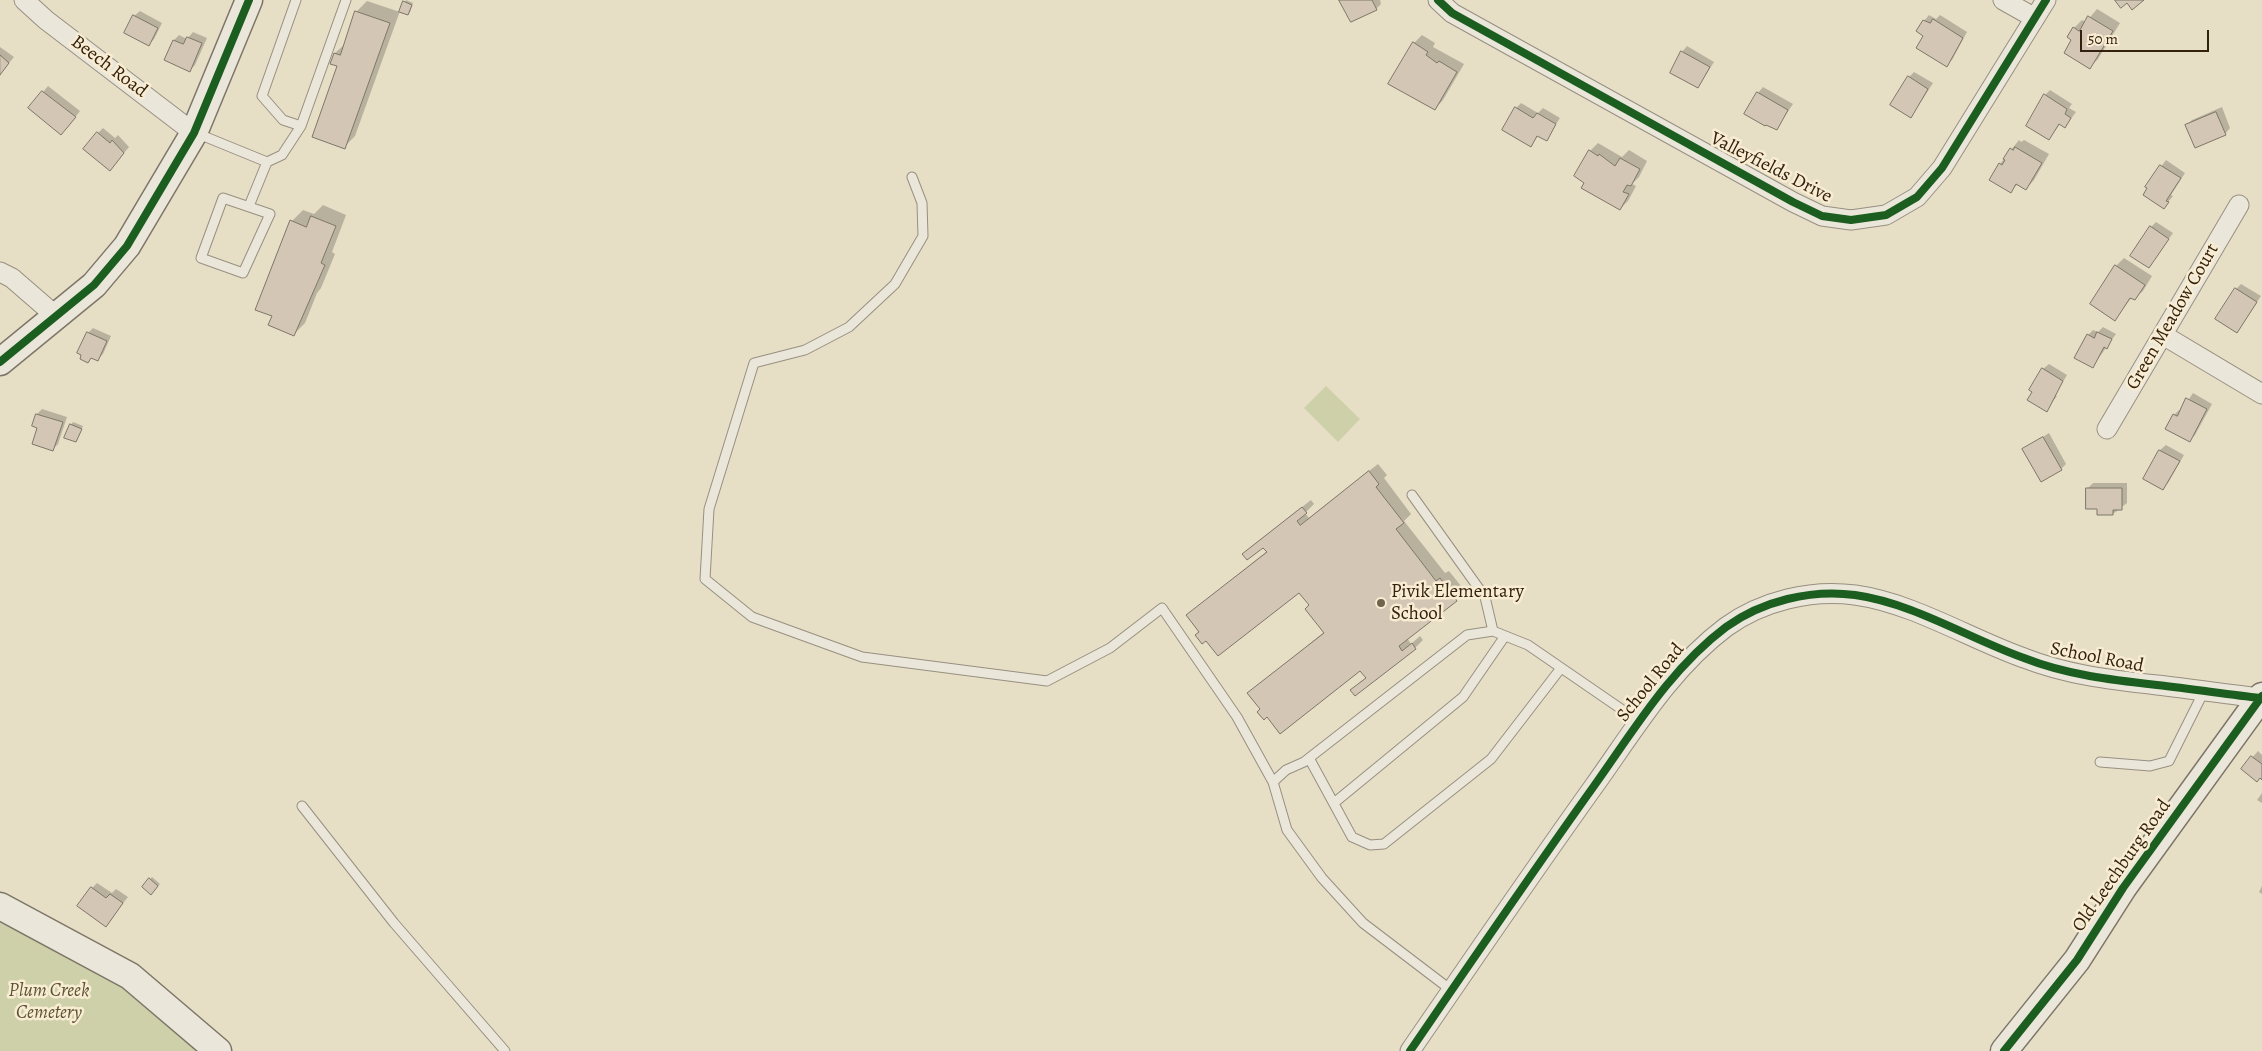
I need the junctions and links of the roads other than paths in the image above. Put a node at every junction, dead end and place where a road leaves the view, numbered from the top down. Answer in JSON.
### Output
{"nodes":[{"id":1,"x":24,"y":0,"type":"edge"},
{"id":2,"x":249,"y":0,"type":"edge"},
{"id":3,"x":296,"y":0,"type":"edge"},
{"id":4,"x":346,"y":0,"type":"edge"},
{"id":5,"x":1438,"y":0,"type":"edge"},
{"id":6,"x":2003,"y":0,"type":"edge"},
{"id":7,"x":2046,"y":0,"type":"edge"},
{"id":8,"x":2035,"y":18,"type":"junction"},
{"id":9,"x":301,"y":126,"type":"junction"},
{"id":10,"x":194,"y":133,"type":"junction"},
{"id":11,"x":267,"y":162,"type":"junction"},
{"id":12,"x":912,"y":177,"type":"dead end"},
{"id":13,"x":2238,"y":205,"type":"dead end"},
{"id":14,"x":249,"y":206,"type":"junction"},
{"id":15,"x":0,"y":272,"type":"edge"},
{"id":16,"x":57,"y":317,"type":"junction"},
{"id":17,"x":2163,"y":335,"type":"junction"},
{"id":18,"x":0,"y":362,"type":"edge"},
{"id":19,"x":2262,"y":394,"type":"edge"},
{"id":20,"x":2107,"y":429,"type":"dead end"},
{"id":21,"x":1412,"y":495,"type":"dead end"},
{"id":22,"x":1493,"y":632,"type":"junction"},
{"id":23,"x":1505,"y":636,"type":"junction"},
{"id":24,"x":1561,"y":668,"type":"junction"},
{"id":25,"x":2204,"y":691,"type":"junction"},
{"id":26,"x":2261,"y":697,"type":"edge"},
{"id":27,"x":1640,"y":722,"type":"junction"},
{"id":28,"x":1309,"y":758,"type":"junction"},
{"id":29,"x":2100,"y":762,"type":"dead end"},
{"id":30,"x":1272,"y":782,"type":"junction"},
{"id":31,"x":1334,"y":803,"type":"junction"},
{"id":32,"x":302,"y":806,"type":"dead end"},
{"id":33,"x":0,"y":906,"type":"edge"},
{"id":34,"x":1451,"y":990,"type":"junction"},
{"id":35,"x":218,"y":1051,"type":"edge"},
{"id":36,"x":505,"y":1051,"type":"edge"},
{"id":37,"x":1410,"y":1051,"type":"edge"},
{"id":38,"x":2004,"y":1051,"type":"edge"}],
"edges":[{"from":1,"to":10,"type":"street","name":"Beech Road"},
{"from":2,"to":10,"type":"street"},
{"from":3,"to":9,"type":"lane"},
{"from":4,"to":9,"type":"lane"},
{"from":5,"to":8,"type":"street","name":"Valleyfields Drive"},
{"from":6,"to":8,"type":"street"},
{"from":7,"to":8,"type":"street","name":"Valleyfields Drive"},
{"from":9,"to":11,"type":"lane"},
{"from":10,"to":11,"type":"lane"},
{"from":10,"to":16,"type":"street"},
{"from":11,"to":14,"type":"lane"},
{"from":12,"to":30,"type":"lane"},
{"from":13,"to":17,"type":"street","name":"Green Meadow Court"},
{"from":14,"to":14,"type":"lane"},
{"from":15,"to":16,"type":"street"},
{"from":16,"to":18,"type":"street"},
{"from":17,"to":19,"type":"street"},
{"from":17,"to":20,"type":"street","name":"Green Meadow Court"},
{"from":21,"to":22,"type":"lane"},
{"from":22,"to":23,"type":"lane"},
{"from":22,"to":28,"type":"lane"},
{"from":23,"to":24,"type":"lane"},
{"from":23,"to":31,"type":"lane"},
{"from":24,"to":27,"type":"lane"},
{"from":24,"to":31,"type":"lane"},
{"from":25,"to":26,"type":"street","name":"School Road"},
{"from":25,"to":27,"type":"street","name":"School Road"},
{"from":25,"to":29,"type":"lane"},
{"from":26,"to":38,"type":"street","name":"Old Leechburg Road"},
{"from":27,"to":34,"type":"street","name":"School Road"},
{"from":28,"to":30,"type":"lane"},
{"from":28,"to":31,"type":"lane"},
{"from":30,"to":34,"type":"lane"},
{"from":32,"to":36,"type":"lane"},
{"from":33,"to":35,"type":"street"},
{"from":34,"to":37,"type":"street","name":"School Road"}]}
